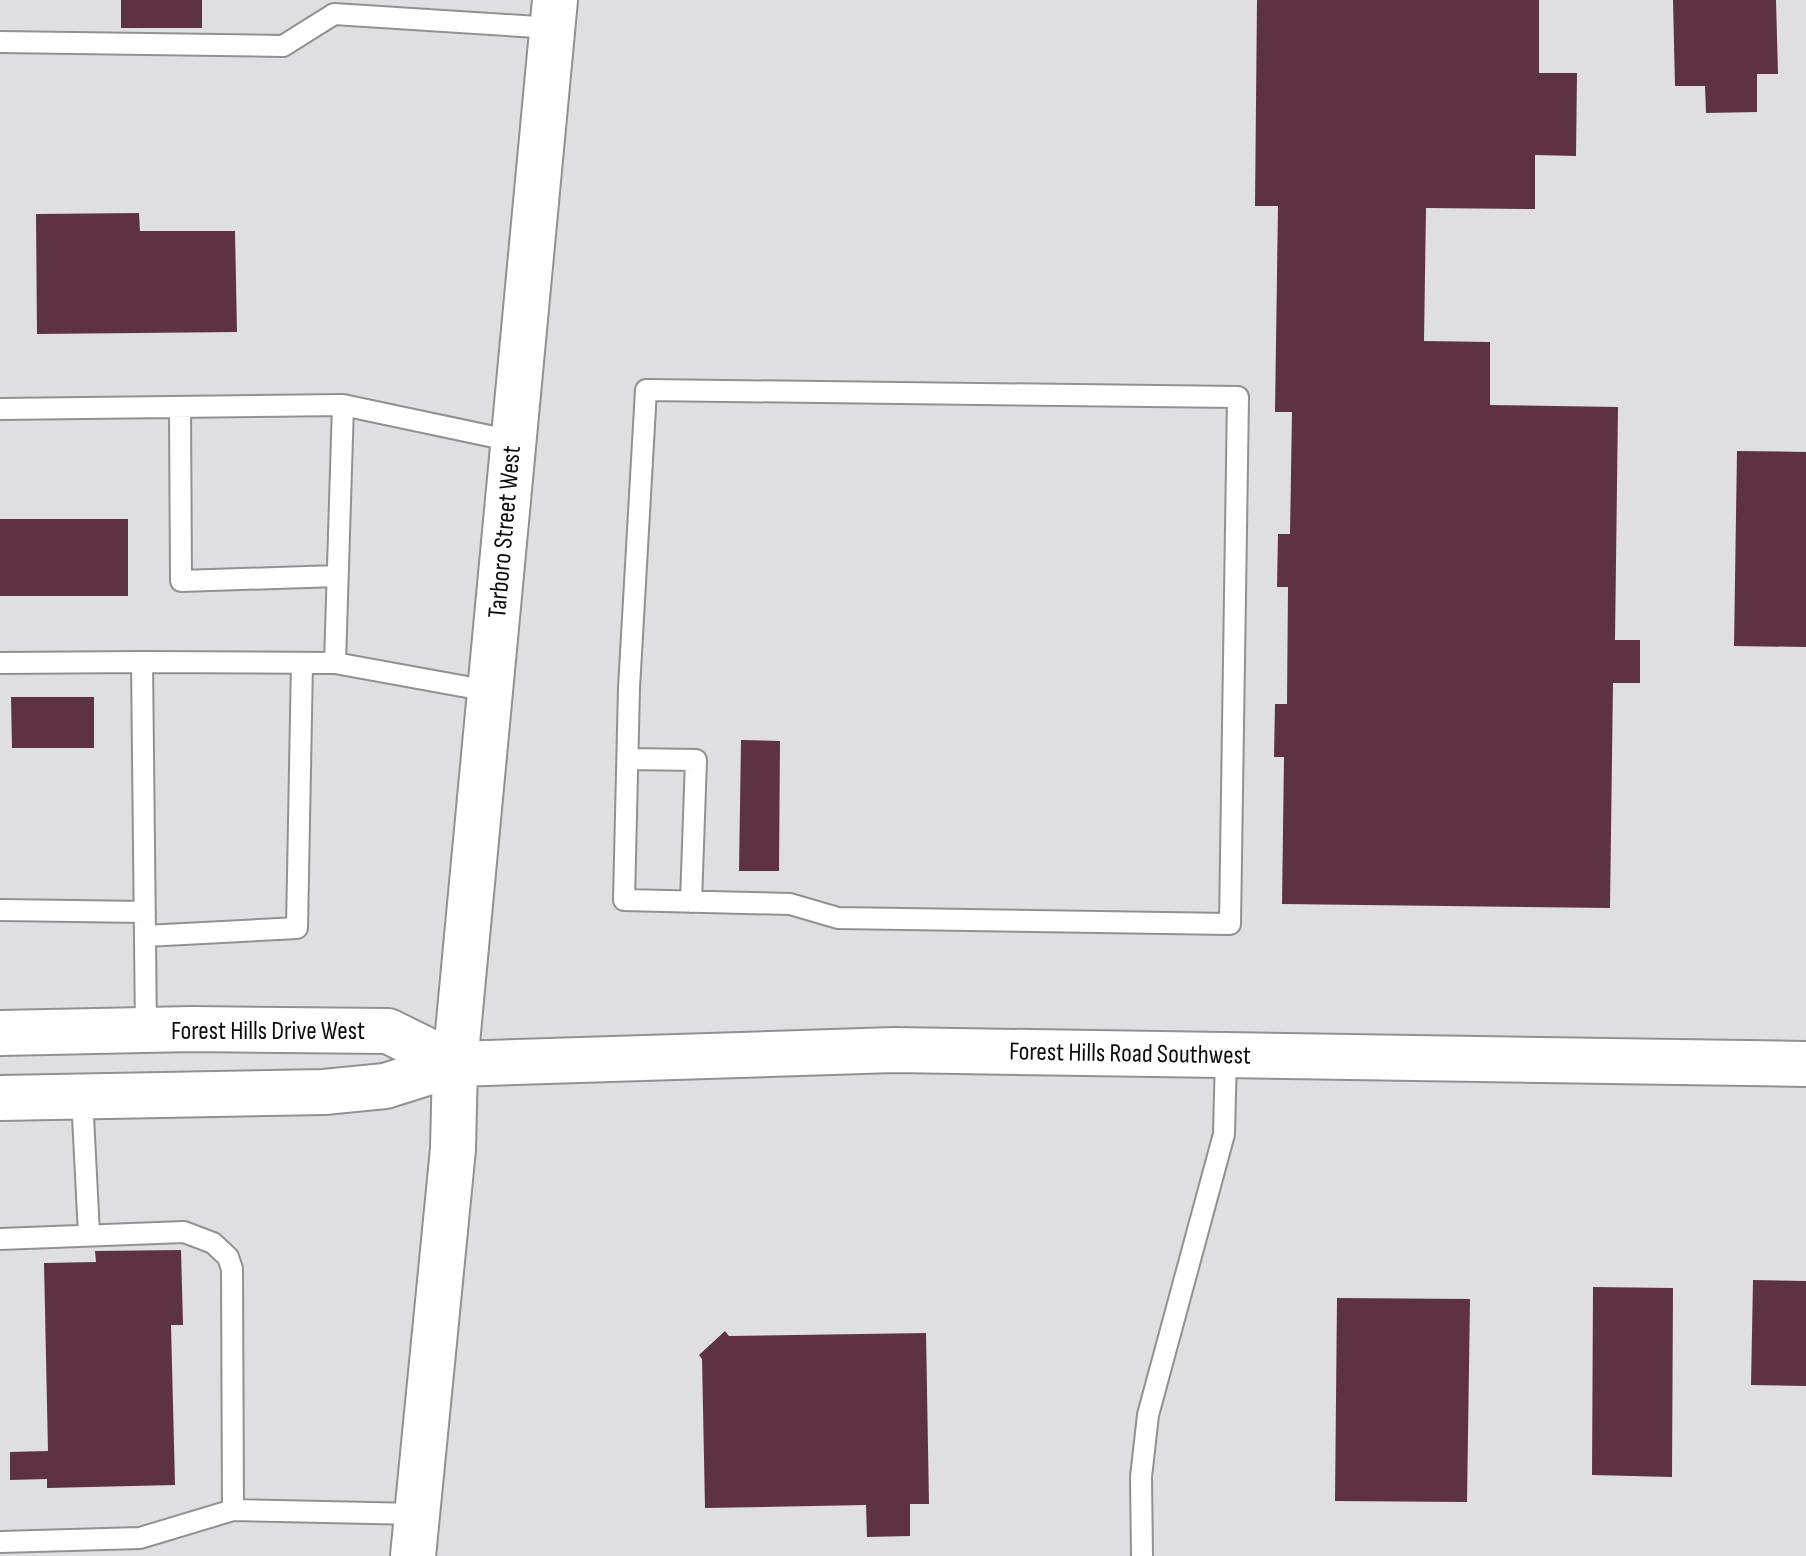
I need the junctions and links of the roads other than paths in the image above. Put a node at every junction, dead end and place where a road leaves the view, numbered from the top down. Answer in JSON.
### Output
{"nodes":[{"id":1,"x":554,"y":14,"type":"edge"},
{"id":2,"x":0,"y":42,"type":"edge"},
{"id":3,"x":343,"y":405,"type":"junction"},
{"id":4,"x":180,"y":407,"type":"junction"},
{"id":5,"x":0,"y":409,"type":"edge"},
{"id":6,"x":513,"y":441,"type":"junction"},
{"id":7,"x":337,"y":576,"type":"junction"},
{"id":8,"x":142,"y":662,"type":"junction"},
{"id":9,"x":0,"y":663,"type":"edge"},
{"id":10,"x":302,"y":663,"type":"junction"},
{"id":11,"x":335,"y":663,"type":"junction"},
{"id":12,"x":489,"y":691,"type":"junction"},
{"id":13,"x":628,"y":759,"type":"junction"},
{"id":14,"x":691,"y":902,"type":"junction"},
{"id":15,"x":0,"y":910,"type":"edge"},
{"id":16,"x":145,"y":912,"type":"junction"},
{"id":17,"x":145,"y":936,"type":"junction"},
{"id":18,"x":146,"y":1031,"type":"junction"},
{"id":19,"x":0,"y":1033,"type":"edge"},
{"id":20,"x":1226,"y":1055,"type":"junction"},
{"id":21,"x":455,"y":1064,"type":"junction"},
{"id":22,"x":1806,"y":1064,"type":"edge"},
{"id":23,"x":82,"y":1097,"type":"junction"},
{"id":24,"x":0,"y":1098,"type":"edge"},
{"id":25,"x":89,"y":1234,"type":"junction"},
{"id":26,"x":0,"y":1239,"type":"edge"},
{"id":27,"x":233,"y":1510,"type":"junction"},
{"id":28,"x":416,"y":1535,"type":"edge"},
{"id":29,"x":0,"y":1542,"type":"edge"},
{"id":30,"x":1142,"y":1556,"type":"edge"}],
"edges":[{"from":1,"to":2,"type":"lane"},
{"from":1,"to":6,"type":"main road","name":"Tarboro Street West"},
{"from":3,"to":4,"type":"lane"},
{"from":3,"to":6,"type":"lane"},
{"from":3,"to":7,"type":"lane"},
{"from":4,"to":5,"type":"lane"},
{"from":4,"to":7,"type":"lane"},
{"from":6,"to":12,"type":"main road","name":"Tarboro Street West"},
{"from":7,"to":11,"type":"lane"},
{"from":8,"to":9,"type":"lane"},
{"from":8,"to":10,"type":"lane"},
{"from":8,"to":16,"type":"lane"},
{"from":10,"to":11,"type":"lane"},
{"from":10,"to":17,"type":"lane"},
{"from":11,"to":12,"type":"lane"},
{"from":12,"to":21,"type":"main road","name":"Tarboro Street West"},
{"from":13,"to":14,"type":"lane"},
{"from":13,"to":14,"type":"lane"},
{"from":13,"to":14,"type":"lane"},
{"from":15,"to":16,"type":"lane"},
{"from":16,"to":17,"type":"lane"},
{"from":17,"to":18,"type":"lane"},
{"from":18,"to":19,"type":"main road","name":"Forest Hills Drive West"},
{"from":18,"to":21,"type":"main road","name":"Forest Hills Drive West"},
{"from":20,"to":21,"type":"main road","name":"Forest Hills Road Southwest"},
{"from":20,"to":22,"type":"main road","name":"Forest Hills Road Southwest"},
{"from":20,"to":30,"type":"lane"},
{"from":21,"to":23,"type":"main road"},
{"from":21,"to":28,"type":"main road","name":"Tarboro Street West"},
{"from":23,"to":24,"type":"main road"},
{"from":23,"to":25,"type":"lane"},
{"from":25,"to":26,"type":"lane"},
{"from":25,"to":27,"type":"lane"},
{"from":27,"to":28,"type":"lane"},
{"from":27,"to":29,"type":"lane"}]}
